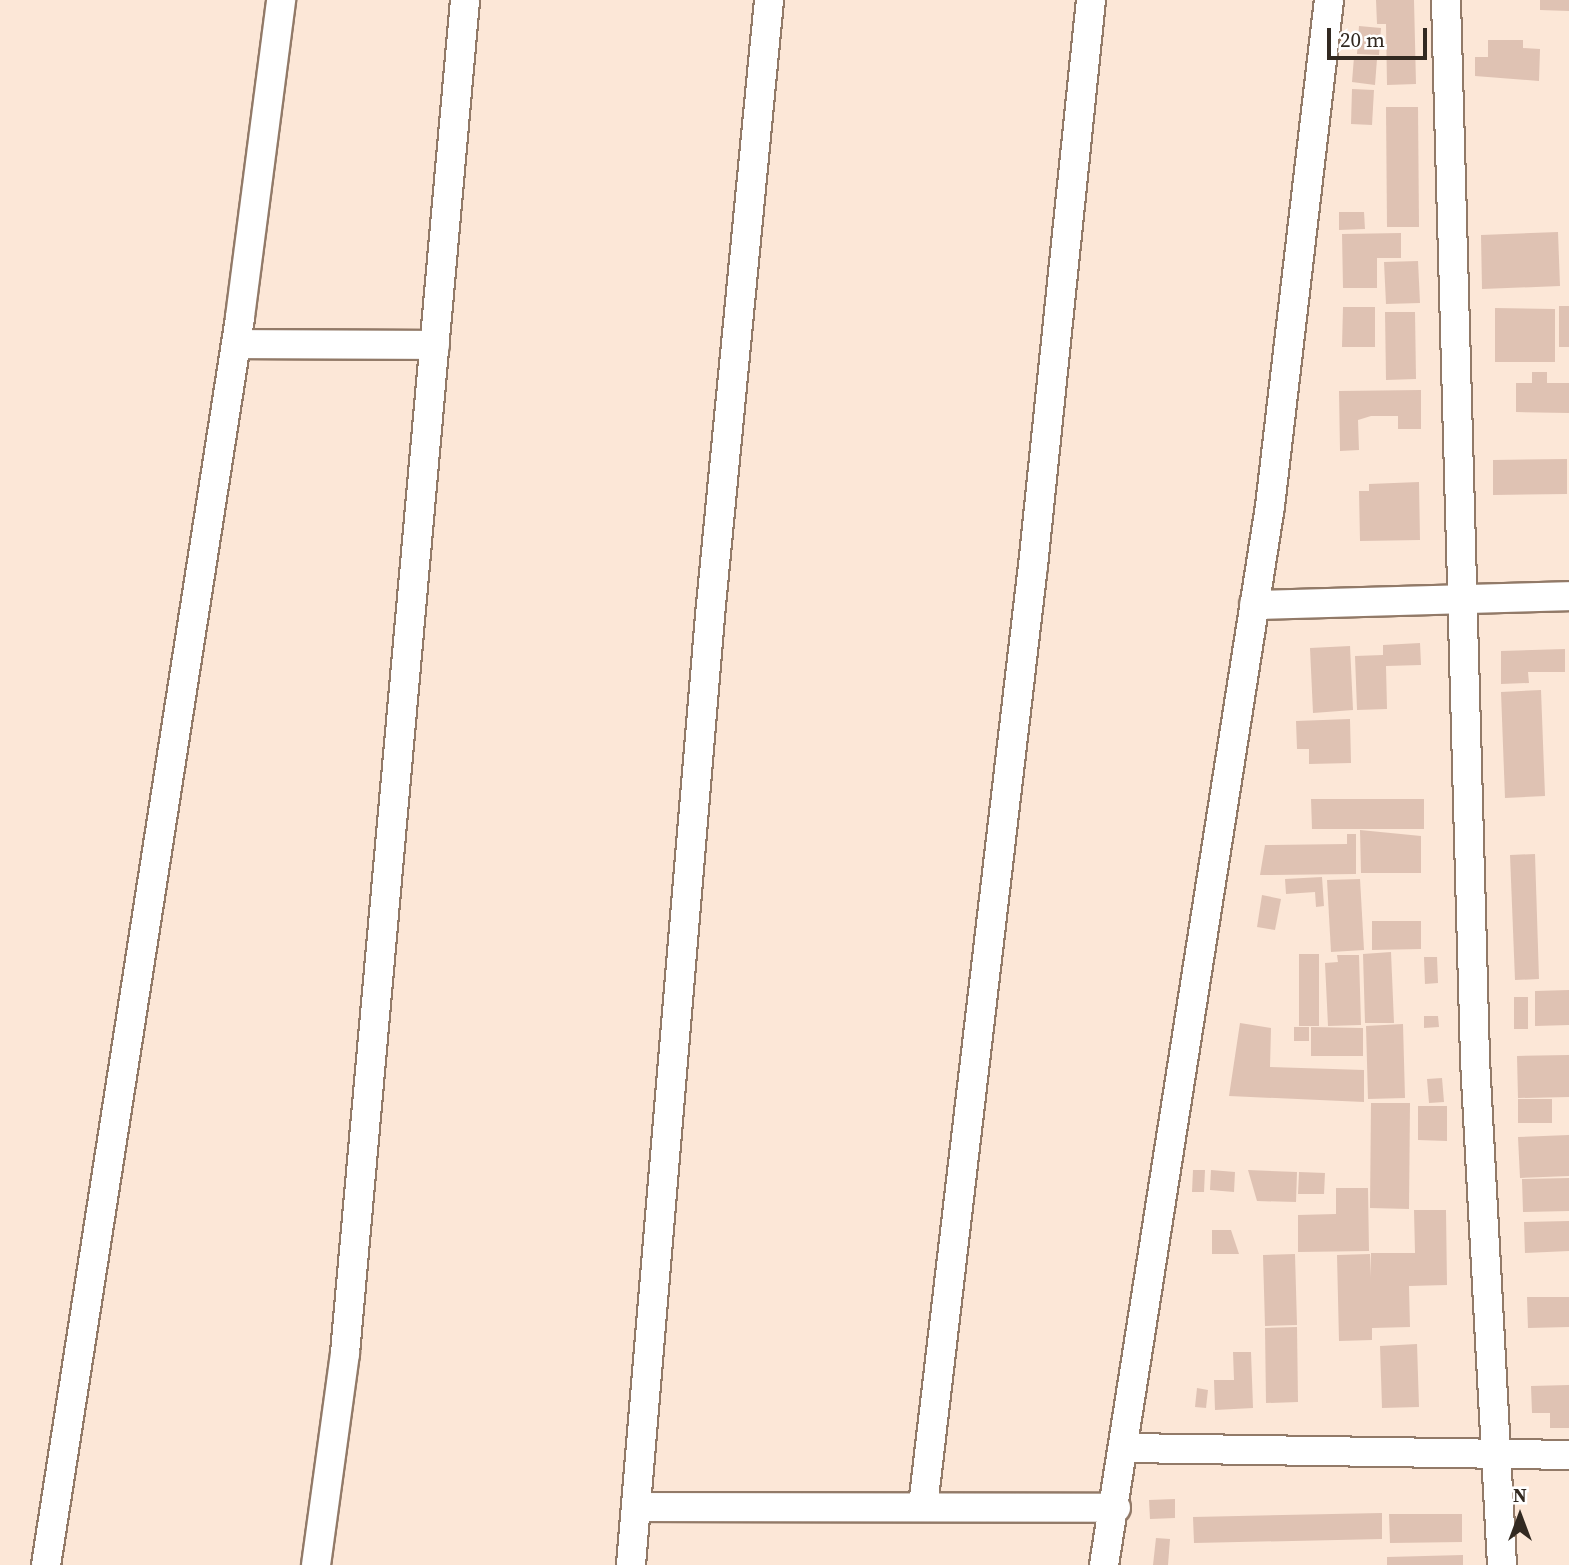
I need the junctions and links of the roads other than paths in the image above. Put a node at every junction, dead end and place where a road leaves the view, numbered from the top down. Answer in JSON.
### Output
{"nodes":[{"id":1,"x":281,"y":0,"type":"edge"},
{"id":2,"x":465,"y":0,"type":"edge"},
{"id":3,"x":769,"y":0,"type":"edge"},
{"id":4,"x":1091,"y":0,"type":"edge"},
{"id":5,"x":1329,"y":0,"type":"edge"},
{"id":6,"x":1446,"y":0,"type":"edge"},
{"id":7,"x":236,"y":344,"type":"junction"},
{"id":8,"x":435,"y":345,"type":"junction"},
{"id":9,"x":1569,"y":596,"type":"edge"},
{"id":10,"x":1462,"y":598,"type":"junction"},
{"id":11,"x":1254,"y":605,"type":"junction"},
{"id":12,"x":1127,"y":1448,"type":"junction"},
{"id":13,"x":1498,"y":1452,"type":"junction"},
{"id":14,"x":1569,"y":1455,"type":"edge"},
{"id":15,"x":923,"y":1506,"type":"junction"},
{"id":16,"x":636,"y":1507,"type":"junction"},
{"id":17,"x":1116,"y":1508,"type":"junction"},
{"id":18,"x":46,"y":1565,"type":"edge"},
{"id":19,"x":316,"y":1565,"type":"edge"},
{"id":20,"x":631,"y":1565,"type":"edge"},
{"id":21,"x":1104,"y":1565,"type":"edge"},
{"id":22,"x":1502,"y":1565,"type":"edge"}],
"edges":[{"from":1,"to":7,"type":"street"},
{"from":2,"to":8,"type":"street"},
{"from":3,"to":16,"type":"street"},
{"from":4,"to":15,"type":"street"},
{"from":5,"to":11,"type":"street"},
{"from":6,"to":10,"type":"street"},
{"from":7,"to":8,"type":"street"},
{"from":7,"to":18,"type":"street"},
{"from":8,"to":19,"type":"street"},
{"from":9,"to":10,"type":"street"},
{"from":10,"to":11,"type":"street"},
{"from":10,"to":13,"type":"street"},
{"from":11,"to":12,"type":"street"},
{"from":12,"to":13,"type":"street"},
{"from":12,"to":17,"type":"street"},
{"from":13,"to":14,"type":"street"},
{"from":13,"to":22,"type":"street"},
{"from":15,"to":16,"type":"street"},
{"from":15,"to":17,"type":"street"},
{"from":16,"to":20,"type":"street"},
{"from":17,"to":21,"type":"street"}]}
